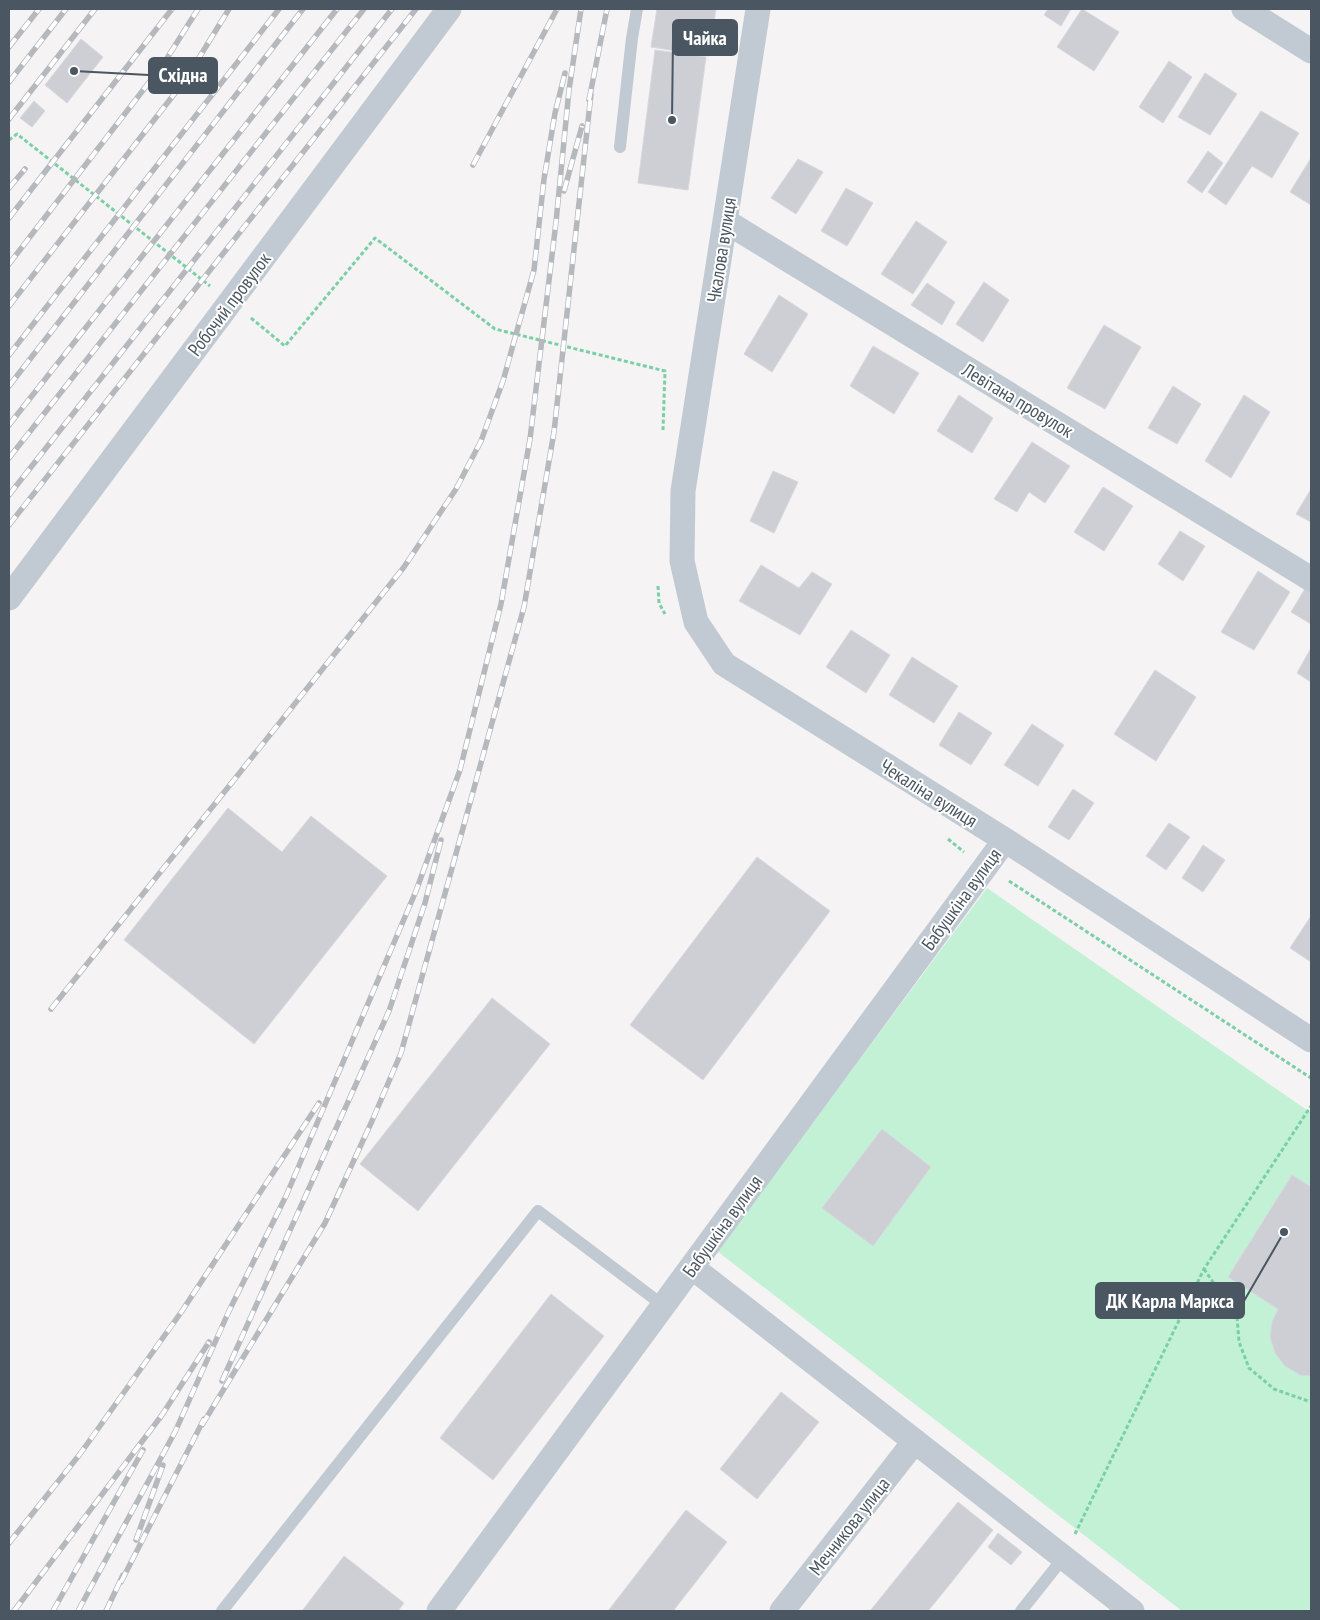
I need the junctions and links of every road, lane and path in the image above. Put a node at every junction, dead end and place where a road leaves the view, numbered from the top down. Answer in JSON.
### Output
{"nodes":[{"id":1,"x":449,"y":9,"type":"edge"},
{"id":2,"x":638,"y":9,"type":"edge"},
{"id":3,"x":758,"y":9,"type":"edge"},
{"id":4,"x":1244,"y":9,"type":"edge"},
{"id":5,"x":1311,"y":51,"type":"edge"},
{"id":6,"x":9,"y":140,"type":"edge"},
{"id":7,"x":620,"y":146,"type":"dead end"},
{"id":8,"x":725,"y":220,"type":"junction"},
{"id":9,"x":216,"y":291,"type":"dead end"},
{"id":10,"x":247,"y":315,"type":"dead end"},
{"id":11,"x":664,"y":371,"type":"dead end"},
{"id":12,"x":683,"y":490,"type":"joint"},
{"id":13,"x":1311,"y":579,"type":"edge"},
{"id":14,"x":9,"y":598,"type":"edge"},
{"id":15,"x":1004,"y":840,"type":"junction"},
{"id":16,"x":1008,"y":880,"type":"dead end"},
{"id":17,"x":1311,"y":1040,"type":"edge"},
{"id":18,"x":1311,"y":1078,"type":"edge"},
{"id":19,"x":1311,"y":1106,"type":"edge"},
{"id":20,"x":692,"y":1268,"type":"junction"},
{"id":21,"x":1204,"y":1268,"type":"junction"},
{"id":22,"x":664,"y":1306,"type":"junction"},
{"id":23,"x":1311,"y":1400,"type":"edge"},
{"id":24,"x":915,"y":1440,"type":"junction"},
{"id":25,"x":1064,"y":1557,"type":"junction"},
{"id":26,"x":222,"y":1611,"type":"edge"},
{"id":27,"x":439,"y":1611,"type":"edge"},
{"id":28,"x":782,"y":1611,"type":"edge"},
{"id":29,"x":1021,"y":1611,"type":"edge"},
{"id":30,"x":1132,"y":1611,"type":"edge"}],
"edges":[{"from":1,"to":14,"type":"street","name":"Робочий провулок"},
{"from":2,"to":7,"type":"lane"},
{"from":3,"to":8,"type":"street","name":"Чкалова вулиця"},
{"from":4,"to":5,"type":"street"},
{"from":6,"to":9,"type":"path"},
{"from":8,"to":12,"type":"street","name":"Чкалова вулиця"},
{"from":8,"to":13,"type":"street","name":"Левітана провулок"},
{"from":10,"to":11,"type":"path"},
{"from":12,"to":15,"type":"street","name":"Чекаліна вулиця"},
{"from":15,"to":17,"type":"street","name":"Чекаліна вулиця"},
{"from":15,"to":20,"type":"street","name":"Бабушкіна вулиця"},
{"from":16,"to":18,"type":"path"},
{"from":19,"to":21,"type":"path"},
{"from":20,"to":22,"type":"street","name":"Бабушкіна вулиця"},
{"from":20,"to":24,"type":"street"},
{"from":21,"to":23,"type":"path"},
{"from":21,"to":25,"type":"path"},
{"from":22,"to":26,"type":"lane"},
{"from":22,"to":27,"type":"street","name":"Бабушкіна вулиця"},
{"from":24,"to":25,"type":"street"},
{"from":24,"to":28,"type":"street","name":"Мечникова улица"},
{"from":25,"to":29,"type":"lane"},
{"from":25,"to":30,"type":"street"}]}
